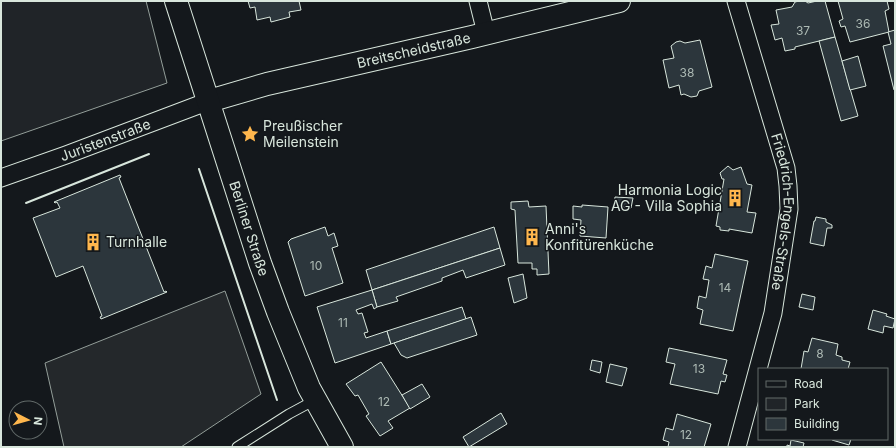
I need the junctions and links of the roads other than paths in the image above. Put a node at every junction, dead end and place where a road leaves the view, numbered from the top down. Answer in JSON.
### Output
{"nodes":[{"id":1,"x":176,"y":1,"type":"edge"},
{"id":2,"x":478,"y":1,"type":"edge"},
{"id":3,"x":619,"y":1,"type":"edge"},
{"id":4,"x":736,"y":1,"type":"edge"},
{"id":5,"x":486,"y":33,"type":"junction"},
{"id":6,"x":209,"y":101,"type":"junction"},
{"id":7,"x":1,"y":178,"type":"edge"},
{"id":8,"x":758,"y":368,"type":"edge"},
{"id":9,"x":758,"y":369,"type":"edge"},
{"id":10,"x":315,"y":400,"type":"junction"},
{"id":11,"x":237,"y":447,"type":"edge"},
{"id":12,"x":342,"y":447,"type":"edge"},
{"id":13,"x":737,"y":447,"type":"edge"}],
"edges":[{"from":1,"to":6,"type":"main road","name":"Berliner Straße"},
{"from":2,"to":5,"type":"street"},
{"from":3,"to":5,"type":"main road","name":"Breitscheidstraße"},
{"from":4,"to":8,"type":"street","name":"Friedrich-Engels-Straße"},
{"from":5,"to":6,"type":"main road","name":"Breitscheidstraße"},
{"from":6,"to":7,"type":"street","name":"Juristenstraße"},
{"from":6,"to":10,"type":"main road","name":"Berliner Straße"},
{"from":9,"to":13,"type":"street","name":"Friedrich-Engels-Straße"},
{"from":10,"to":11,"type":"lane"},
{"from":10,"to":12,"type":"main road","name":"Berliner Straße"}]}
